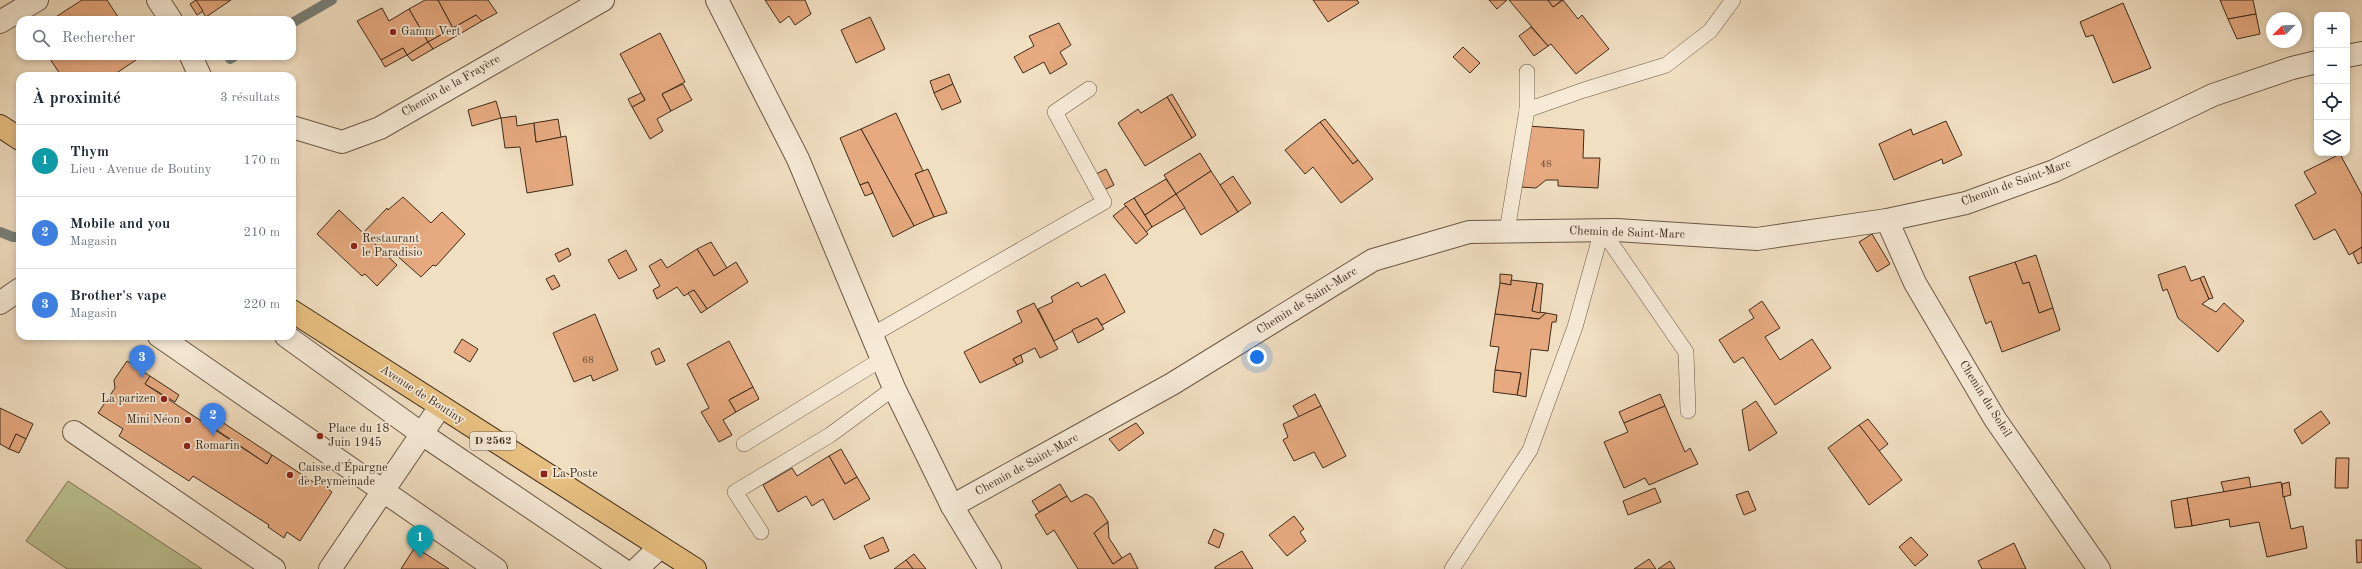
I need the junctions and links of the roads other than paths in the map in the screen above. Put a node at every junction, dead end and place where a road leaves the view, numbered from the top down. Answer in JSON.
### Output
{"nodes":[{"id":1,"x":37,"y":0,"type":"edge"},
{"id":2,"x":158,"y":0,"type":"edge"},
{"id":3,"x":603,"y":0,"type":"edge"},
{"id":4,"x":717,"y":0,"type":"edge"},
{"id":5,"x":1733,"y":0,"type":"edge"},
{"id":6,"x":168,"y":16,"type":"edge"},
{"id":7,"x":0,"y":22,"type":"edge"},
{"id":8,"x":2362,"y":52,"type":"edge"},
{"id":9,"x":2350,"y":55,"type":"edge"},
{"id":10,"x":193,"y":60,"type":"edge"},
{"id":11,"x":2314,"y":63,"type":"edge"},
{"id":12,"x":198,"y":72,"type":"edge"},
{"id":13,"x":1527,"y":72,"type":"dead end"},
{"id":14,"x":1089,"y":89,"type":"dead end"},
{"id":15,"x":1527,"y":110,"type":"junction"},
{"id":16,"x":0,"y":126,"type":"edge"},
{"id":17,"x":296,"y":128,"type":"edge"},
{"id":18,"x":16,"y":136,"type":"edge"},
{"id":19,"x":1887,"y":220,"type":"junction"},
{"id":20,"x":1602,"y":230,"type":"junction"},
{"id":21,"x":1507,"y":231,"type":"junction"},
{"id":22,"x":16,"y":292,"type":"edge"},
{"id":23,"x":16,"y":302,"type":"edge"},
{"id":24,"x":0,"y":304,"type":"edge"},
{"id":25,"x":0,"y":307,"type":"edge"},
{"id":26,"x":296,"y":314,"type":"edge"},
{"id":27,"x":872,"y":335,"type":"junction"},
{"id":28,"x":165,"y":340,"type":"edge"},
{"id":29,"x":292,"y":340,"type":"edge"},
{"id":30,"x":882,"y":359,"type":"junction"},
{"id":31,"x":894,"y":388,"type":"junction"},
{"id":32,"x":440,"y":407,"type":"junction"},
{"id":33,"x":1688,"y":410,"type":"dead end"},
{"id":34,"x":74,"y":432,"type":"dead end"},
{"id":35,"x":422,"y":434,"type":"junction"},
{"id":36,"x":744,"y":444,"type":"dead end"},
{"id":37,"x":384,"y":492,"type":"junction"},
{"id":38,"x":952,"y":506,"type":"junction"},
{"id":39,"x":761,"y":532,"type":"dead end"},
{"id":40,"x":660,"y":547,"type":"junction"},
{"id":41,"x":274,"y":569,"type":"edge"},
{"id":42,"x":330,"y":569,"type":"edge"},
{"id":43,"x":496,"y":569,"type":"edge"},
{"id":44,"x":622,"y":569,"type":"edge"},
{"id":45,"x":637,"y":569,"type":"edge"},
{"id":46,"x":695,"y":569,"type":"edge"},
{"id":47,"x":990,"y":569,"type":"edge"},
{"id":48,"x":1452,"y":569,"type":"edge"},
{"id":49,"x":2099,"y":569,"type":"edge"}],
"edges":[{"from":1,"to":7,"type":"street"},
{"from":2,"to":6,"type":"street"},
{"from":3,"to":17,"type":"street","name":"Chemin de la Frayère"},
{"from":4,"to":27,"type":"street"},
{"from":5,"to":15,"type":"lane"},
{"from":8,"to":9,"type":"street"},
{"from":10,"to":12,"type":"street"},
{"from":11,"to":19,"type":"street","name":"Chemin de Saint-Marc"},
{"from":13,"to":15,"type":"lane"},
{"from":14,"to":27,"type":"lane"},
{"from":15,"to":21,"type":"lane"},
{"from":16,"to":18,"type":"main road"},
{"from":19,"to":20,"type":"street","name":"Chemin de Saint-Marc"},
{"from":19,"to":49,"type":"street","name":"Chemin du Soleil"},
{"from":20,"to":21,"type":"street","name":"Chemin de Saint-Marc"},
{"from":20,"to":33,"type":"lane"},
{"from":20,"to":48,"type":"lane"},
{"from":21,"to":38,"type":"street","name":"Chemin de Saint-Marc"},
{"from":22,"to":24,"type":"street"},
{"from":23,"to":25,"type":"street"},
{"from":26,"to":32,"type":"main road","name":"Avenue de Boutiny","number":"D 2562"},
{"from":27,"to":30,"type":"street"},
{"from":28,"to":37,"type":"street"},
{"from":29,"to":35,"type":"street"},
{"from":30,"to":31,"type":"street"},
{"from":30,"to":36,"type":"lane"},
{"from":31,"to":38,"type":"street"},
{"from":31,"to":39,"type":"lane"},
{"from":32,"to":35,"type":"street"},
{"from":32,"to":40,"type":"main road","name":"Avenue de Boutiny","number":"D 2562"},
{"from":34,"to":41,"type":"street"},
{"from":35,"to":37,"type":"street"},
{"from":35,"to":44,"type":"street"},
{"from":37,"to":42,"type":"street"},
{"from":37,"to":43,"type":"street"},
{"from":38,"to":47,"type":"street"},
{"from":40,"to":45,"type":"street"},
{"from":40,"to":46,"type":"main road","name":"Avenue de Boutiny","number":"D 2562"}]}
